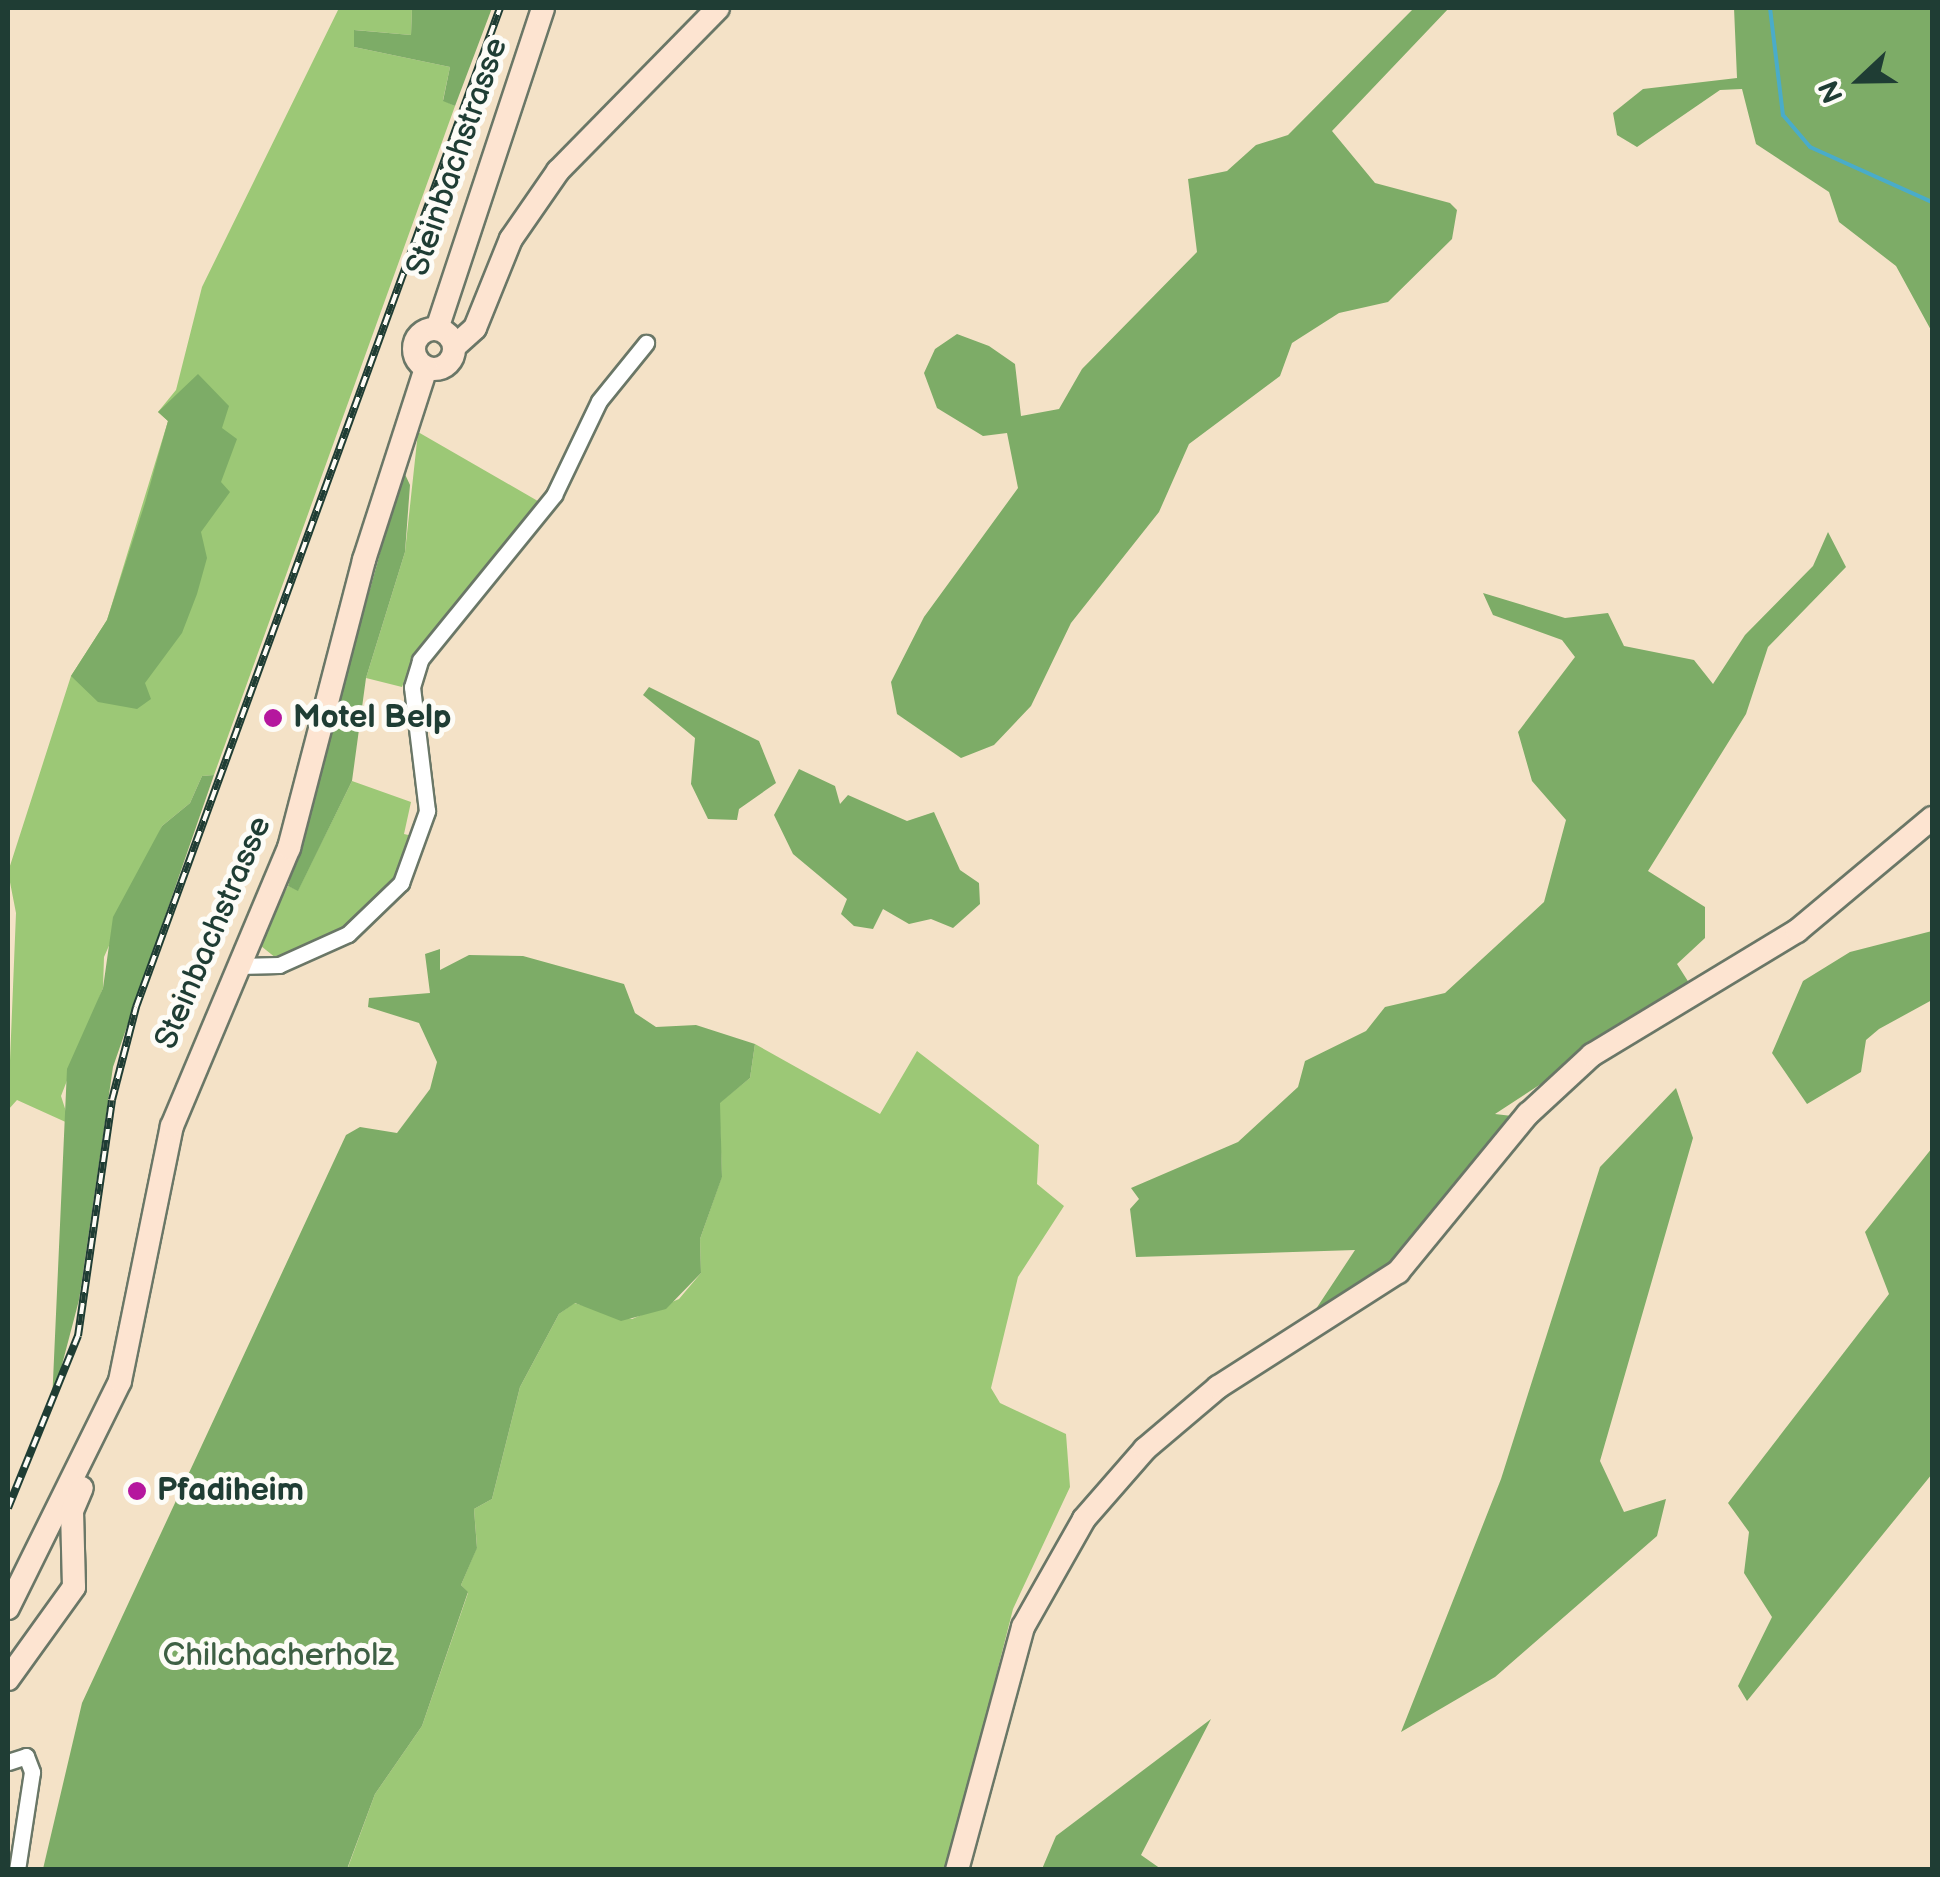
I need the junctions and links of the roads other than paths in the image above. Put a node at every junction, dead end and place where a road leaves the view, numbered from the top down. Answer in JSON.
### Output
{"nodes":[{"id":1,"x":543,"y":8,"type":"edge"},
{"id":2,"x":718,"y":8,"type":"edge"},
{"id":3,"x":436,"y":329,"type":"junction"},
{"id":4,"x":646,"y":343,"type":"dead end"},
{"id":5,"x":454,"y":347,"type":"junction"},
{"id":6,"x":426,"y":368,"type":"junction"},
{"id":7,"x":1932,"y":818,"type":"edge"},
{"id":8,"x":239,"y":966,"type":"junction"},
{"id":9,"x":108,"y":1412,"type":"junction"},
{"id":10,"x":8,"y":1608,"type":"edge"},
{"id":11,"x":8,"y":1679,"type":"edge"},
{"id":12,"x":8,"y":1762,"type":"edge"},
{"id":13,"x":17,"y":1870,"type":"edge"},
{"id":14,"x":956,"y":1870,"type":"edge"}],
"edges":[{"from":1,"to":3,"type":"main road","name":"Steinbachstrasse"},
{"from":2,"to":5,"type":"main road"},
{"from":3,"to":5,"type":"main road","name":"Steinbachstrasse"},
{"from":3,"to":6,"type":"main road","name":"Steinbachstrasse"},
{"from":4,"to":8,"type":"street"},
{"from":5,"to":6,"type":"main road"},
{"from":6,"to":8,"type":"main road","name":"Steinbachstrasse"},
{"from":7,"to":14,"type":"main road"},
{"from":8,"to":9,"type":"main road","name":"Steinbachstrasse"},
{"from":9,"to":10,"type":"main road"},
{"from":9,"to":11,"type":"main road"},
{"from":12,"to":13,"type":"street"}]}
